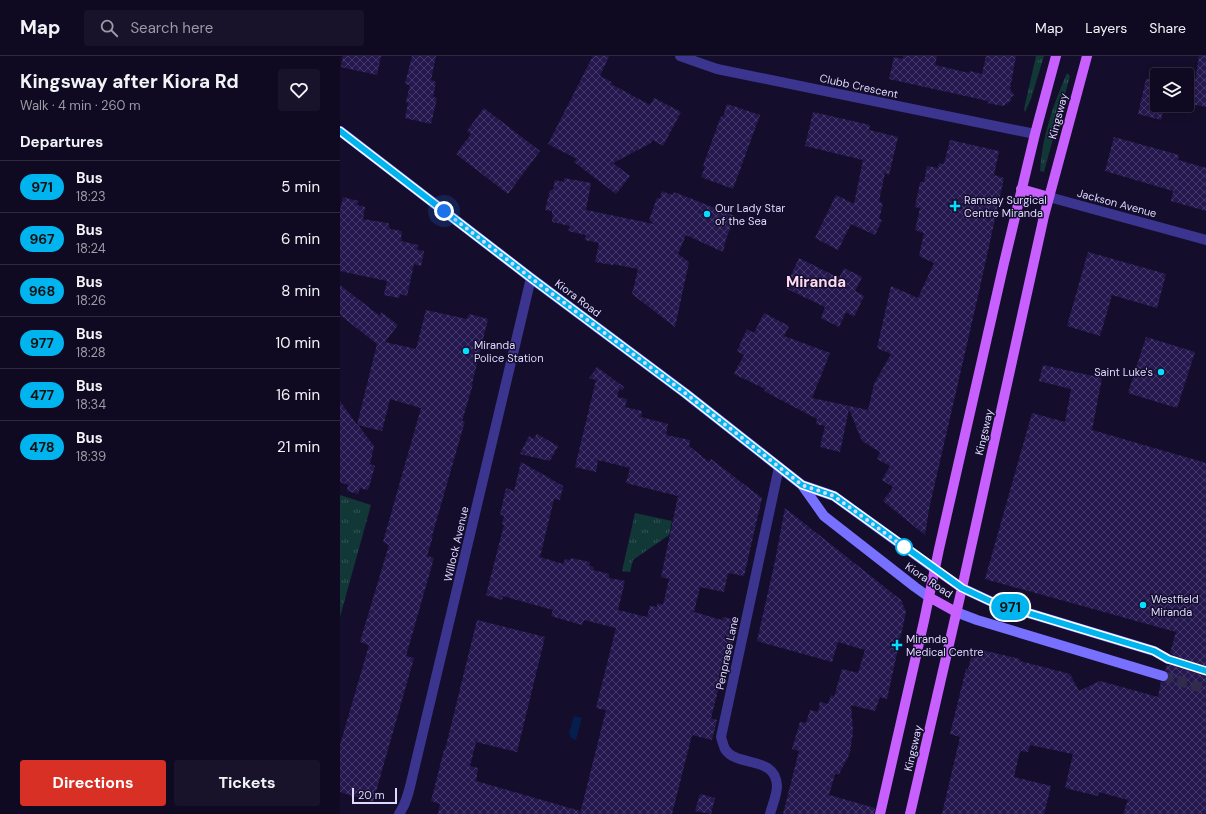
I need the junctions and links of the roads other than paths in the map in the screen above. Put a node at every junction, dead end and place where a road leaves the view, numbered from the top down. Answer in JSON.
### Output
{"nodes":[{"id":1,"x":680,"y":56,"type":"edge"},
{"id":2,"x":1056,"y":56,"type":"edge"},
{"id":3,"x":1087,"y":56,"type":"edge"},
{"id":4,"x":340,"y":131,"type":"edge"},
{"id":5,"x":1034,"y":134,"type":"junction"},
{"id":6,"x":1021,"y":189,"type":"junction"},
{"id":7,"x":1049,"y":197,"type":"junction"},
{"id":8,"x":1206,"y":240,"type":"edge"},
{"id":9,"x":531,"y":278,"type":"junction"},
{"id":10,"x":779,"y":467,"type":"junction"},
{"id":11,"x":802,"y":485,"type":"junction"},
{"id":12,"x":935,"y":569,"type":"junction"},
{"id":13,"x":962,"y":588,"type":"junction"},
{"id":14,"x":929,"y":597,"type":"junction"},
{"id":15,"x":956,"y":612,"type":"junction"},
{"id":16,"x":1168,"y":659,"type":"tunnel mouth"},
{"id":17,"x":1163,"y":676,"type":"tunnel mouth"},
{"id":18,"x":399,"y":814,"type":"edge"},
{"id":19,"x":770,"y":814,"type":"edge"},
{"id":20,"x":880,"y":814,"type":"edge"},
{"id":21,"x":910,"y":814,"type":"edge"}],
"edges":[{"from":1,"to":5,"type":"street","name":"Clubb Crescent"},
{"from":2,"to":5,"type":"main road","name":"Kingsway"},
{"from":3,"to":7,"type":"main road","name":"Kingsway"},
{"from":4,"to":9,"type":"main road","name":"Kiora Road"},
{"from":5,"to":6,"type":"main road","name":"Kingsway"},
{"from":6,"to":7,"type":"main road","name":"Jackson Avenue"},
{"from":6,"to":12,"type":"main road","name":"Kingsway"},
{"from":7,"to":8,"type":"street","name":"Jackson Avenue"},
{"from":7,"to":13,"type":"main road","name":"Kingsway"},
{"from":9,"to":10,"type":"main road","name":"Kiora Road"},
{"from":9,"to":18,"type":"street","name":"Willock Avenue"},
{"from":10,"to":11,"type":"main road","name":"Kiora Road"},
{"from":10,"to":19,"type":"street","name":"Penprase Lane"},
{"from":11,"to":12,"type":"main road","name":"Kiora Road"},
{"from":11,"to":14,"type":"main road","name":"Kiora Road"},
{"from":12,"to":13,"type":"main road","name":"Kiora Road"},
{"from":12,"to":14,"type":"main road","name":"Kingsway"},
{"from":13,"to":15,"type":"main road","name":"Kingsway"},
{"from":13,"to":16,"type":"main road","name":"Kiora Road"},
{"from":14,"to":15,"type":"main road","name":"Kiora Road"},
{"from":14,"to":20,"type":"main road","name":"Kingsway"},
{"from":15,"to":17,"type":"main road","name":"Kiora Road"},
{"from":15,"to":21,"type":"main road","name":"Kingsway"}]}
